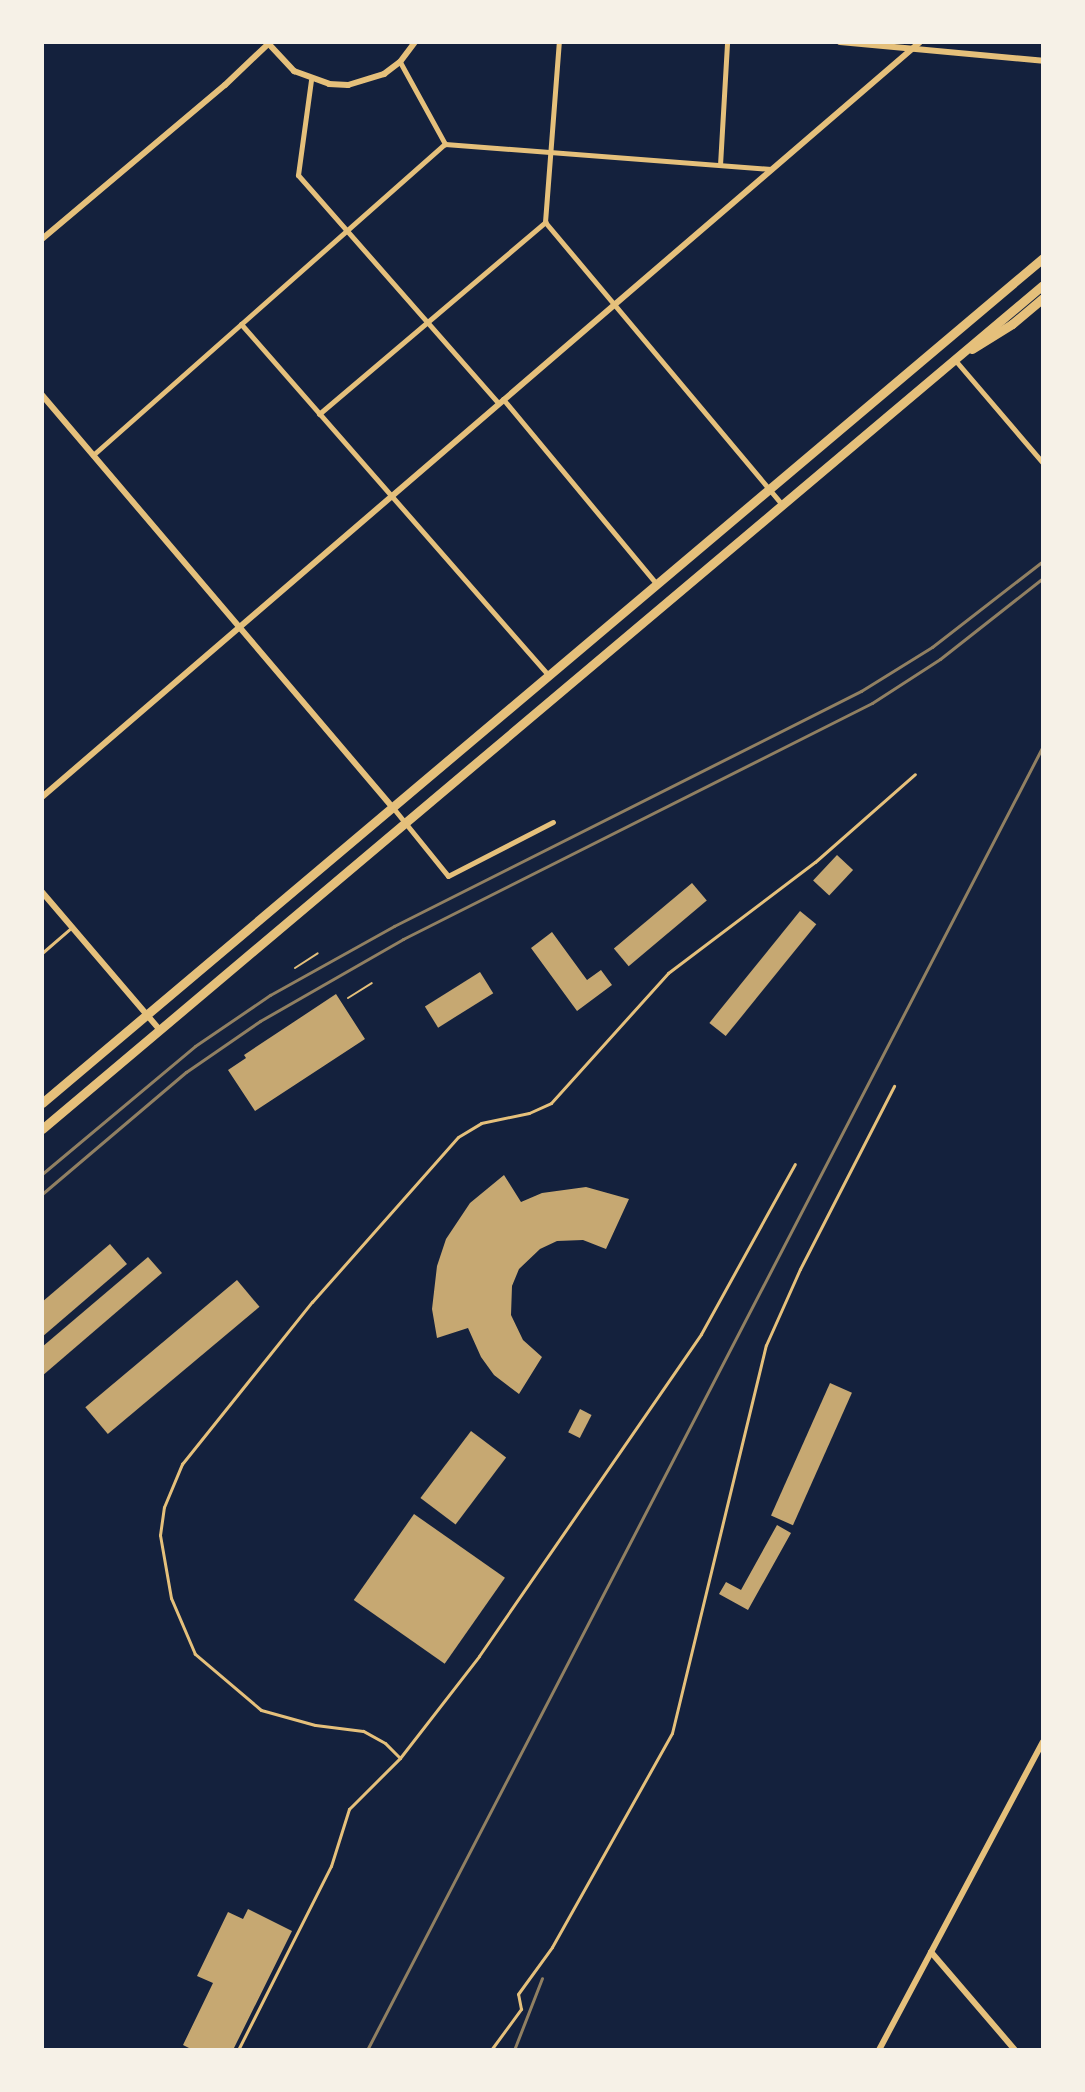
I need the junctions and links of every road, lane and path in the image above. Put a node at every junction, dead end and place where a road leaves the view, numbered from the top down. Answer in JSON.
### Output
{"nodes":[{"id":1,"x":415,"y":42,"type":"edge"},
{"id":2,"x":559,"y":42,"type":"edge"},
{"id":3,"x":727,"y":42,"type":"edge"},
{"id":4,"x":840,"y":42,"type":"edge"},
{"id":5,"x":920,"y":42,"type":"edge"},
{"id":6,"x":268,"y":43,"type":"edge"},
{"id":7,"x":913,"y":48,"type":"junction"},
{"id":8,"x":1043,"y":61,"type":"edge"},
{"id":9,"x":400,"y":62,"type":"junction"},
{"id":10,"x":311,"y":80,"type":"junction"},
{"id":11,"x":445,"y":144,"type":"junction"},
{"id":12,"x":1043,"y":147,"type":"edge"},
{"id":13,"x":552,"y":151,"type":"junction"},
{"id":14,"x":720,"y":165,"type":"junction"},
{"id":15,"x":771,"y":169,"type":"junction"},
{"id":16,"x":1043,"y":182,"type":"edge"},
{"id":17,"x":545,"y":222,"type":"junction"},
{"id":18,"x":346,"y":230,"type":"junction"},
{"id":19,"x":42,"y":239,"type":"edge"},
{"id":20,"x":1043,"y":258,"type":"edge"},
{"id":21,"x":1043,"y":285,"type":"edge"},
{"id":22,"x":1043,"y":298,"type":"edge"},
{"id":23,"x":614,"y":304,"type":"junction"},
{"id":24,"x":426,"y":321,"type":"junction"},
{"id":25,"x":241,"y":324,"type":"junction"},
{"id":26,"x":956,"y":357,"type":"junction"},
{"id":27,"x":42,"y":395,"type":"edge"},
{"id":28,"x":501,"y":401,"type":"junction"},
{"id":29,"x":319,"y":414,"type":"junction"},
{"id":30,"x":93,"y":455,"type":"junction"},
{"id":31,"x":1043,"y":463,"type":"edge"},
{"id":32,"x":768,"y":488,"type":"junction"},
{"id":33,"x":390,"y":497,"type":"junction"},
{"id":34,"x":781,"y":503,"type":"junction"},
{"id":35,"x":657,"y":583,"type":"junction"},
{"id":36,"x":239,"y":627,"type":"junction"},
{"id":37,"x":549,"y":676,"type":"junction"},
{"id":38,"x":915,"y":774,"type":"dead end"},
{"id":39,"x":42,"y":797,"type":"edge"},
{"id":40,"x":394,"y":809,"type":"junction"},
{"id":41,"x":405,"y":821,"type":"junction"},
{"id":42,"x":553,"y":822,"type":"dead end"},
{"id":43,"x":42,"y":892,"type":"edge"},
{"id":44,"x":72,"y":927,"type":"junction"},
{"id":45,"x":42,"y":953,"type":"edge"},
{"id":46,"x":318,"y":953,"type":"dead end"},
{"id":47,"x":295,"y":968,"type":"dead end"},
{"id":48,"x":372,"y":983,"type":"dead end"},
{"id":49,"x":348,"y":998,"type":"dead end"},
{"id":50,"x":146,"y":1014,"type":"junction"},
{"id":51,"x":159,"y":1029,"type":"junction"},
{"id":52,"x":894,"y":1086,"type":"dead end"},
{"id":53,"x":42,"y":1103,"type":"edge"},
{"id":54,"x":42,"y":1129,"type":"edge"},
{"id":55,"x":795,"y":1164,"type":"dead end"},
{"id":56,"x":1043,"y":1742,"type":"edge"},
{"id":57,"x":400,"y":1758,"type":"junction"},
{"id":58,"x":931,"y":1952,"type":"junction"},
{"id":59,"x":238,"y":2050,"type":"edge"},
{"id":60,"x":491,"y":2050,"type":"edge"},
{"id":61,"x":879,"y":2050,"type":"edge"},
{"id":62,"x":1015,"y":2050,"type":"edge"}],
"edges":[{"from":1,"to":9,"type":"street"},
{"from":2,"to":13,"type":"street"},
{"from":3,"to":14,"type":"street"},
{"from":4,"to":7,"type":"street"},
{"from":5,"to":7,"type":"street"},
{"from":6,"to":10,"type":"street"},
{"from":6,"to":19,"type":"street"},
{"from":7,"to":8,"type":"street"},
{"from":7,"to":15,"type":"street"},
{"from":9,"to":10,"type":"street"},
{"from":9,"to":11,"type":"street"},
{"from":10,"to":18,"type":"street"},
{"from":11,"to":13,"type":"street"},
{"from":11,"to":18,"type":"street"},
{"from":12,"to":16,"type":"street"},
{"from":13,"to":14,"type":"street"},
{"from":13,"to":17,"type":"street"},
{"from":14,"to":15,"type":"street"},
{"from":15,"to":23,"type":"street"},
{"from":17,"to":23,"type":"street"},
{"from":17,"to":24,"type":"street"},
{"from":18,"to":24,"type":"street"},
{"from":18,"to":25,"type":"street"},
{"from":20,"to":32,"type":"highway"},
{"from":21,"to":26,"type":"highway"},
{"from":22,"to":26,"type":"highway"},
{"from":23,"to":28,"type":"street"},
{"from":23,"to":32,"type":"street"},
{"from":24,"to":28,"type":"street"},
{"from":24,"to":29,"type":"street"},
{"from":25,"to":29,"type":"street"},
{"from":25,"to":30,"type":"street"},
{"from":26,"to":31,"type":"street"},
{"from":26,"to":34,"type":"highway"},
{"from":27,"to":30,"type":"street"},
{"from":28,"to":33,"type":"street"},
{"from":28,"to":35,"type":"street"},
{"from":29,"to":33,"type":"street"},
{"from":30,"to":36,"type":"street"},
{"from":32,"to":34,"type":"street"},
{"from":32,"to":35,"type":"highway"},
{"from":33,"to":36,"type":"street"},
{"from":33,"to":37,"type":"street"},
{"from":34,"to":41,"type":"highway"},
{"from":35,"to":37,"type":"highway"},
{"from":36,"to":39,"type":"street"},
{"from":36,"to":40,"type":"street"},
{"from":37,"to":40,"type":"highway"},
{"from":38,"to":57,"type":"lane"},
{"from":40,"to":41,"type":"street"},
{"from":40,"to":50,"type":"highway"},
{"from":41,"to":42,"type":"street"},
{"from":41,"to":51,"type":"highway"},
{"from":43,"to":44,"type":"street"},
{"from":44,"to":45,"type":"lane"},
{"from":44,"to":50,"type":"street"},
{"from":46,"to":47,"type":"path"},
{"from":48,"to":49,"type":"path"},
{"from":50,"to":51,"type":"street"},
{"from":50,"to":53,"type":"highway"},
{"from":51,"to":54,"type":"highway"},
{"from":52,"to":60,"type":"lane"},
{"from":55,"to":57,"type":"lane"},
{"from":56,"to":58,"type":"street"},
{"from":57,"to":59,"type":"lane"},
{"from":58,"to":61,"type":"street"},
{"from":58,"to":62,"type":"street"}]}
